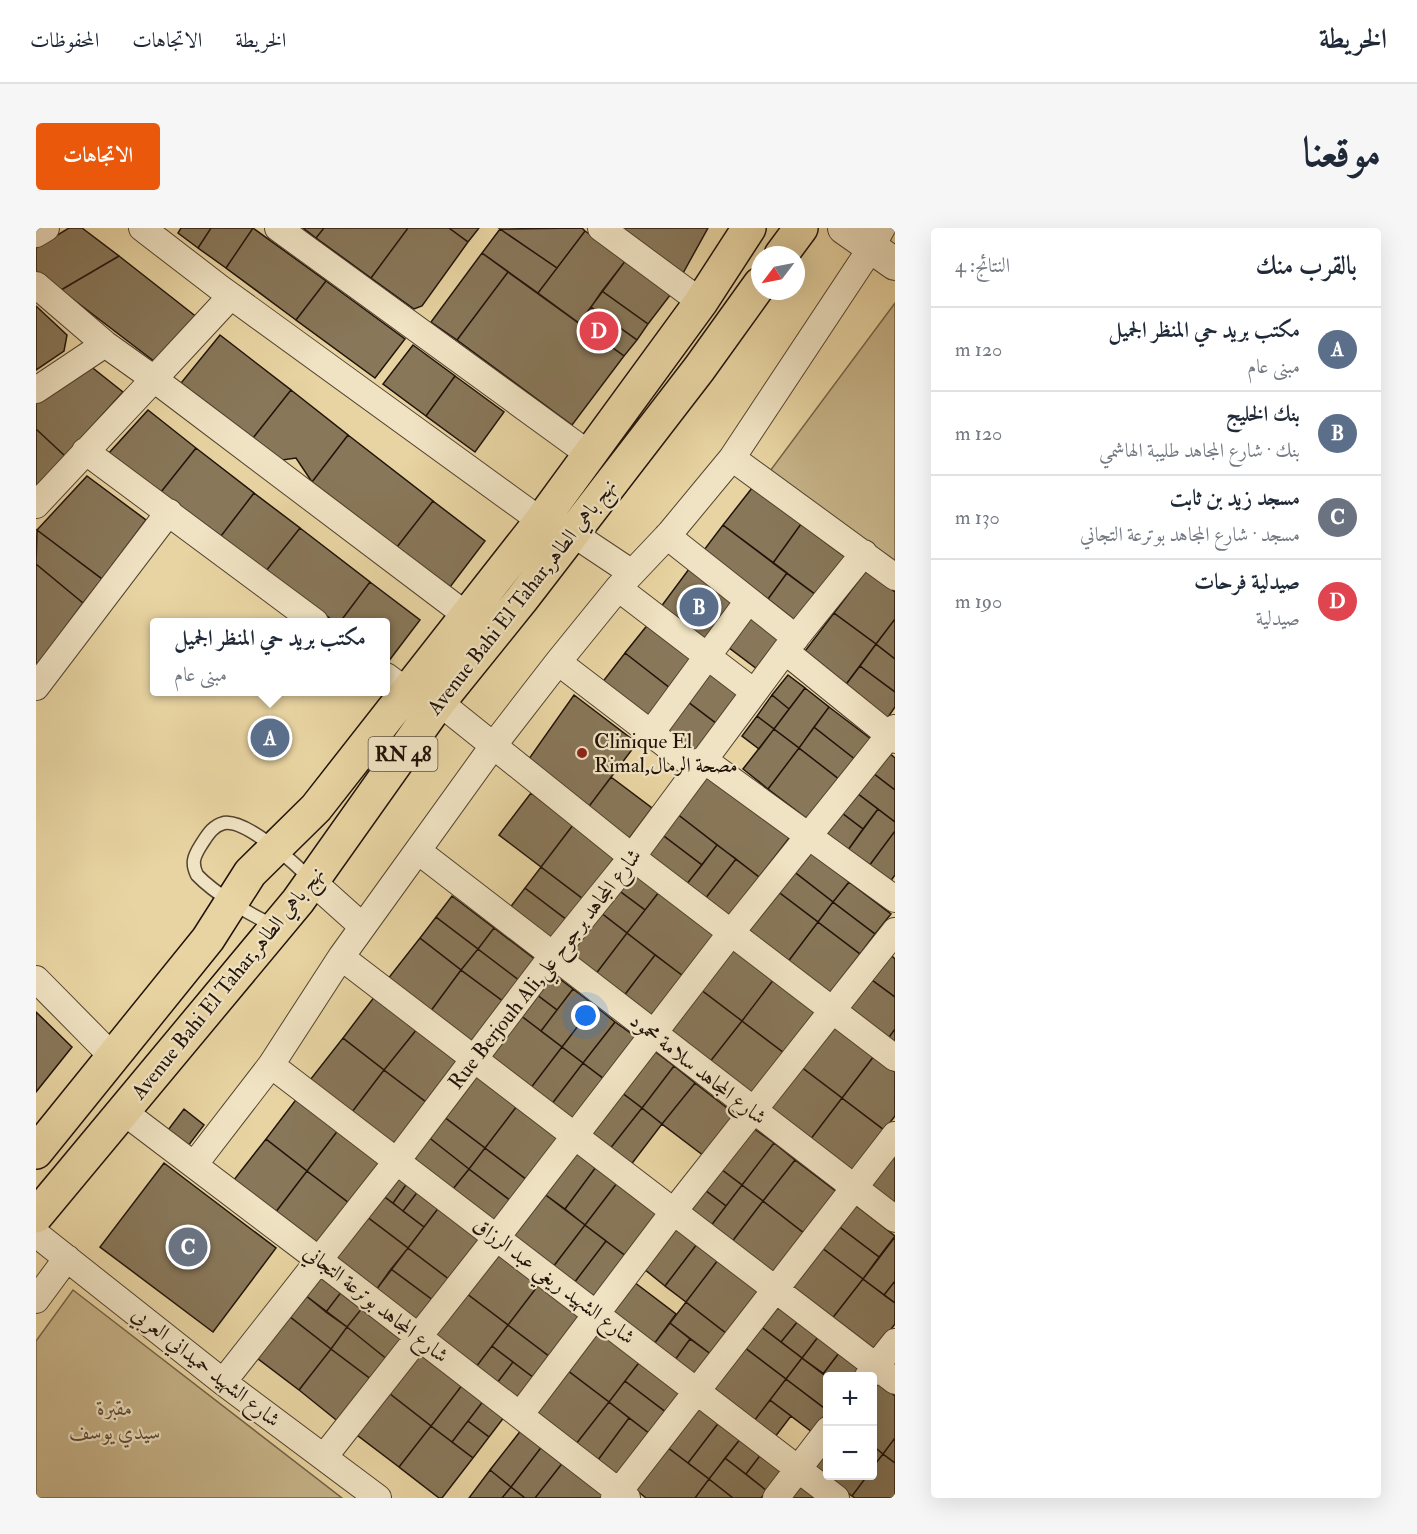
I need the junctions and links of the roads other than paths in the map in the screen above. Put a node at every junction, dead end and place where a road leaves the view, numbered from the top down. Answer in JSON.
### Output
{"nodes":[{"id":1,"x":46,"y":228,"type":"edge"},
{"id":2,"x":142,"y":228,"type":"edge"},
{"id":3,"x":278,"y":228,"type":"edge"},
{"id":4,"x":601,"y":228,"type":"edge"},
{"id":5,"x":749,"y":228,"type":"edge"},
{"id":6,"x":801,"y":228,"type":"edge"},
{"id":7,"x":844,"y":228,"type":"edge"},
{"id":8,"x":36,"y":234,"type":"edge"},
{"id":9,"x":788,"y":246,"type":"edge"},
{"id":10,"x":883,"y":247,"type":"edge"},
{"id":11,"x":36,"y":285,"type":"edge"},
{"id":12,"x":231,"y":296,"type":"junction"},
{"id":13,"x":751,"y":297,"type":"edge"},
{"id":14,"x":701,"y":302,"type":"junction"},
{"id":15,"x":105,"y":344,"type":"junction"},
{"id":16,"x":154,"y":379,"type":"junction"},
{"id":17,"x":36,"y":390,"type":"edge"},
{"id":18,"x":85,"y":450,"type":"junction"},
{"id":19,"x":590,"y":455,"type":"junction"},
{"id":20,"x":732,"y":458,"type":"junction"},
{"id":21,"x":36,"y":506,"type":"edge"},
{"id":22,"x":169,"y":512,"type":"junction"},
{"id":23,"x":541,"y":521,"type":"junction"},
{"id":24,"x":572,"y":533,"type":"junction"},
{"id":25,"x":666,"y":536,"type":"junction"},
{"id":26,"x":864,"y":553,"type":"junction"},
{"id":27,"x":895,"y":576,"type":"edge"},
{"id":28,"x":625,"y":581,"type":"junction"},
{"id":29,"x":748,"y":601,"type":"junction"},
{"id":30,"x":466,"y":615,"type":"junction"},
{"id":31,"x":310,"y":618,"type":"edge"},
{"id":32,"x":790,"y":645,"type":"junction"},
{"id":33,"x":707,"y":657,"type":"junction"},
{"id":34,"x":558,"y":662,"type":"junction"},
{"id":35,"x":396,"y":683,"type":"edge"},
{"id":36,"x":36,"y":687,"type":"edge"},
{"id":37,"x":754,"y":692,"type":"junction"},
{"id":38,"x":388,"y":696,"type":"edge"},
{"id":39,"x":439,"y":702,"type":"junction"},
{"id":40,"x":651,"y":733,"type":"junction"},
{"id":41,"x":893,"y":735,"type":"edge"},
{"id":42,"x":493,"y":746,"type":"junction"},
{"id":43,"x":704,"y":760,"type":"junction"},
{"id":44,"x":810,"y":836,"type":"junction"},
{"id":45,"x":275,"y":847,"type":"junction"},
{"id":46,"x":418,"y":851,"type":"junction"},
{"id":47,"x":632,"y":857,"type":"junction"},
{"id":48,"x":313,"y":882,"type":"junction"},
{"id":49,"x":895,"y":899,"type":"edge"},
{"id":50,"x":232,"y":902,"type":"junction"},
{"id":51,"x":277,"y":926,"type":"junction"},
{"id":52,"x":362,"y":927,"type":"junction"},
{"id":53,"x":895,"y":931,"type":"edge"},
{"id":54,"x":730,"y":934,"type":"junction"},
{"id":55,"x":552,"y":956,"type":"junction"},
{"id":56,"x":341,"y":957,"type":"junction"},
{"id":57,"x":36,"y":979,"type":"edge"},
{"id":58,"x":832,"y":1010,"type":"junction"},
{"id":59,"x":652,"y":1034,"type":"junction"},
{"id":60,"x":112,"y":1056,"type":"junction"},
{"id":61,"x":895,"y":1058,"type":"edge"},
{"id":62,"x":474,"y":1060,"type":"junction"},
{"id":63,"x":271,"y":1065,"type":"junction"},
{"id":64,"x":753,"y":1111,"type":"junction"},
{"id":65,"x":123,"y":1112,"type":"junction"},
{"id":66,"x":895,"y":1135,"type":"edge"},
{"id":67,"x":575,"y":1137,"type":"junction"},
{"id":68,"x":36,"y":1152,"type":"edge"},
{"id":69,"x":396,"y":1162,"type":"junction"},
{"id":70,"x":194,"y":1165,"type":"junction"},
{"id":71,"x":854,"y":1189,"type":"junction"},
{"id":72,"x":674,"y":1211,"type":"junction"},
{"id":73,"x":36,"y":1216,"type":"edge"},
{"id":74,"x":895,"y":1219,"type":"edge"},
{"id":75,"x":36,"y":1234,"type":"edge"},
{"id":76,"x":497,"y":1237,"type":"junction"},
{"id":77,"x":67,"y":1258,"type":"junction"},
{"id":78,"x":319,"y":1260,"type":"junction"},
{"id":79,"x":776,"y":1290,"type":"junction"},
{"id":80,"x":36,"y":1300,"type":"edge"},
{"id":81,"x":597,"y":1314,"type":"junction"},
{"id":82,"x":418,"y":1337,"type":"junction"},
{"id":83,"x":895,"y":1342,"type":"edge"},
{"id":84,"x":880,"y":1375,"type":"edge"},
{"id":85,"x":223,"y":1382,"type":"junction"},
{"id":86,"x":697,"y":1392,"type":"junction"},
{"id":87,"x":520,"y":1415,"type":"junction"},
{"id":88,"x":823,"y":1436,"type":"edge"},
{"id":89,"x":324,"y":1457,"type":"junction"},
{"id":90,"x":798,"y":1469,"type":"junction"},
{"id":91,"x":620,"y":1496,"type":"edge"},
{"id":92,"x":378,"y":1498,"type":"edge"},
{"id":93,"x":776,"y":1498,"type":"edge"},
{"id":94,"x":836,"y":1498,"type":"edge"}],
"edges":[{"from":1,"to":8,"type":"street"},
{"from":2,"to":12,"type":"street"},
{"from":3,"to":19,"type":"street"},
{"from":4,"to":14,"type":"street"},
{"from":5,"to":14,"type":"main road","name":"Avenue Bahi El Tahar,نهج باهي الطاهر","number":"RN 48"},
{"from":6,"to":9,"type":"main road"},
{"from":7,"to":10,"type":"street"},
{"from":10,"to":20,"type":"street"},
{"from":11,"to":15,"type":"street"},
{"from":12,"to":16,"type":"street"},
{"from":12,"to":23,"type":"street"},
{"from":13,"to":24,"type":"main road","name":"Avenue Bahi El Tahar,نهج باهي الطاهر","number":"RN 48"},
{"from":14,"to":19,"type":"main road","name":"Avenue Bahi El Tahar,نهج باهي الطاهر","number":"RN 48"},
{"from":15,"to":16,"type":"street"},
{"from":15,"to":17,"type":"street"},
{"from":16,"to":18,"type":"street"},
{"from":16,"to":30,"type":"street"},
{"from":18,"to":21,"type":"street"},
{"from":18,"to":22,"type":"street"},
{"from":19,"to":23,"type":"main road","name":"Avenue Bahi El Tahar,نهج باهي الطاهر","number":"RN 48"},
{"from":20,"to":25,"type":"street"},
{"from":20,"to":26,"type":"street"},
{"from":22,"to":31,"type":"street"},
{"from":22,"to":36,"type":"street"},
{"from":23,"to":30,"type":"main road","name":"Avenue Bahi El Tahar,نهج باهي الطاهر","number":"RN 48"},
{"from":24,"to":28,"type":"street"},
{"from":24,"to":39,"type":"main road","name":"Avenue Bahi El Tahar,نهج باهي الطاهر","number":"RN 48"},
{"from":25,"to":28,"type":"street"},
{"from":25,"to":29,"type":"street"},
{"from":26,"to":27,"type":"street"},
{"from":26,"to":32,"type":"street","name":"Rue Berjouh Ali,شارع المجاهد برجوح علي"},
{"from":28,"to":33,"type":"street"},
{"from":28,"to":34,"type":"street"},
{"from":29,"to":32,"type":"street"},
{"from":29,"to":33,"type":"street"},
{"from":30,"to":35,"type":"main road","name":"Avenue Bahi El Tahar,نهج باهي الطاهر","number":"RN 48"},
{"from":32,"to":37,"type":"street","name":"Rue Berjouh Ali,شارع المجاهد برجوح علي"},
{"from":32,"to":41,"type":"street"},
{"from":33,"to":37,"type":"street"},
{"from":33,"to":40,"type":"street"},
{"from":34,"to":40,"type":"street"},
{"from":34,"to":42,"type":"street"},
{"from":37,"to":43,"type":"street","name":"Rue Berjouh Ali,شارع المجاهد برجوح علي"},
{"from":38,"to":45,"type":"main road","name":"Avenue Bahi El Tahar,نهج باهي الطاهر","number":"RN 48"},
{"from":39,"to":42,"type":"street"},
{"from":39,"to":48,"type":"main road","name":"Avenue Bahi El Tahar,نهج باهي الطاهر","number":"RN 48"},
{"from":40,"to":43,"type":"street"},
{"from":41,"to":44,"type":"street"},
{"from":42,"to":46,"type":"street"},
{"from":42,"to":47,"type":"street"},
{"from":43,"to":44,"type":"street"},
{"from":43,"to":47,"type":"street","name":"Rue Berjouh Ali,شارع المجاهد برجوح علي"},
{"from":44,"to":49,"type":"street"},
{"from":44,"to":54,"type":"street"},
{"from":45,"to":48,"type":"lane"},
{"from":45,"to":50,"type":"main road","name":"Avenue Bahi El Tahar,نهج باهي الطاهر","number":"RN 48"},
{"from":45,"to":50,"type":"lane"},
{"from":46,"to":52,"type":"street"},
{"from":46,"to":55,"type":"street","name":"شارع المجاهد سلامة محمود"},
{"from":47,"to":54,"type":"street"},
{"from":47,"to":55,"type":"street","name":"Rue Berjouh Ali,شارع المجاهد برجوح علي"},
{"from":48,"to":51,"type":"main road","name":"Avenue Bahi El Tahar,نهج باهي الطاهر","number":"RN 48"},
{"from":48,"to":52,"type":"street"},
{"from":50,"to":51,"type":"lane"},
{"from":50,"to":60,"type":"main road","name":"Avenue Bahi El Tahar,نهج باهي الطاهر","number":"RN 48"},
{"from":51,"to":65,"type":"main road","name":"Avenue Bahi El Tahar,نهج باهي الطاهر","number":"RN 48"},
{"from":52,"to":56,"type":"street"},
{"from":53,"to":58,"type":"street"},
{"from":54,"to":58,"type":"street"},
{"from":54,"to":59,"type":"street"},
{"from":55,"to":59,"type":"street","name":"شارع المجاهد سلامة محمود"},
{"from":55,"to":62,"type":"street","name":"Rue Berjouh Ali,شارع المجاهد برجوح علي"},
{"from":56,"to":62,"type":"street"},
{"from":56,"to":63,"type":"street"},
{"from":57,"to":60,"type":"street"},
{"from":58,"to":61,"type":"street"},
{"from":58,"to":64,"type":"street"},
{"from":59,"to":64,"type":"street","name":"شارع المجاهد سلامة محمود"},
{"from":59,"to":67,"type":"street"},
{"from":60,"to":68,"type":"main road","name":"Avenue Bahi El Tahar,نهج باهي الطاهر","number":"RN 48"},
{"from":62,"to":67,"type":"street"},
{"from":62,"to":69,"type":"street","name":"Rue Berjouh Ali,شارع المجاهد برجوح علي"},
{"from":63,"to":69,"type":"street","name":"شارع الشهيد ريغي عبد الرزاق"},
{"from":63,"to":70,"type":"street"},
{"from":64,"to":71,"type":"street","name":"شارع المجاهد سلامة محمود"},
{"from":64,"to":72,"type":"street"},
{"from":65,"to":70,"type":"street","name":"شارع المجاهد بوترعة التجاني"},
{"from":65,"to":73,"type":"main road","name":"Avenue Bahi El Tahar,نهج باهي الطاهر","number":"RN 48"},
{"from":66,"to":71,"type":"street"},
{"from":67,"to":72,"type":"street"},
{"from":67,"to":76,"type":"street"},
{"from":69,"to":76,"type":"street","name":"شارع الشهيد ريغي عبد الرزاق"},
{"from":69,"to":78,"type":"street","name":"Rue Berjouh Ali,شارع المجاهد برجوح علي"},
{"from":70,"to":78,"type":"street","name":"شارع المجاهد بوترعة التجاني"},
{"from":71,"to":74,"type":"street","name":"شارع المجاهد سلامة محمود"},
{"from":71,"to":79,"type":"street"},
{"from":72,"to":79,"type":"street"},
{"from":72,"to":81,"type":"street"},
{"from":75,"to":77,"type":"street","name":"شارع الشهيد حميداني العربي"},
{"from":76,"to":81,"type":"street","name":"شارع الشهيد ريغي عبد الرزاق"},
{"from":76,"to":82,"type":"street"},
{"from":77,"to":80,"type":"street"},
{"from":77,"to":85,"type":"street","name":"شارع الشهيد حميداني العربي"},
{"from":78,"to":82,"type":"street","name":"شارع المجاهد بوترعة التجاني"},
{"from":78,"to":85,"type":"street","name":"Rue Berjouh Ali,شارع المجاهد برجوح علي"},
{"from":79,"to":84,"type":"street"},
{"from":79,"to":86,"type":"street"},
{"from":81,"to":86,"type":"street","name":"شارع الشهيد ريغي عبد الرزاق"},
{"from":81,"to":87,"type":"street"},
{"from":82,"to":87,"type":"street","name":"شارع المجاهد بوترعة التجاني"},
{"from":82,"to":89,"type":"street"},
{"from":83,"to":84,"type":"street"},
{"from":85,"to":89,"type":"street","name":"شارع الشهيد حميداني العربي"},
{"from":86,"to":90,"type":"street","name":"شارع الشهيد ريغي عبد الرزاق"},
{"from":86,"to":91,"type":"street"},
{"from":87,"to":91,"type":"street","name":"شارع المجاهد بوترعة التجاني"},
{"from":88,"to":90,"type":"street"},
{"from":89,"to":92,"type":"street","name":"شارع الشهيد حميداني العربي"},
{"from":90,"to":93,"type":"street"},
{"from":90,"to":94,"type":"street","name":"شارع الشهيد ريغي عبد الرزاق"}]}
